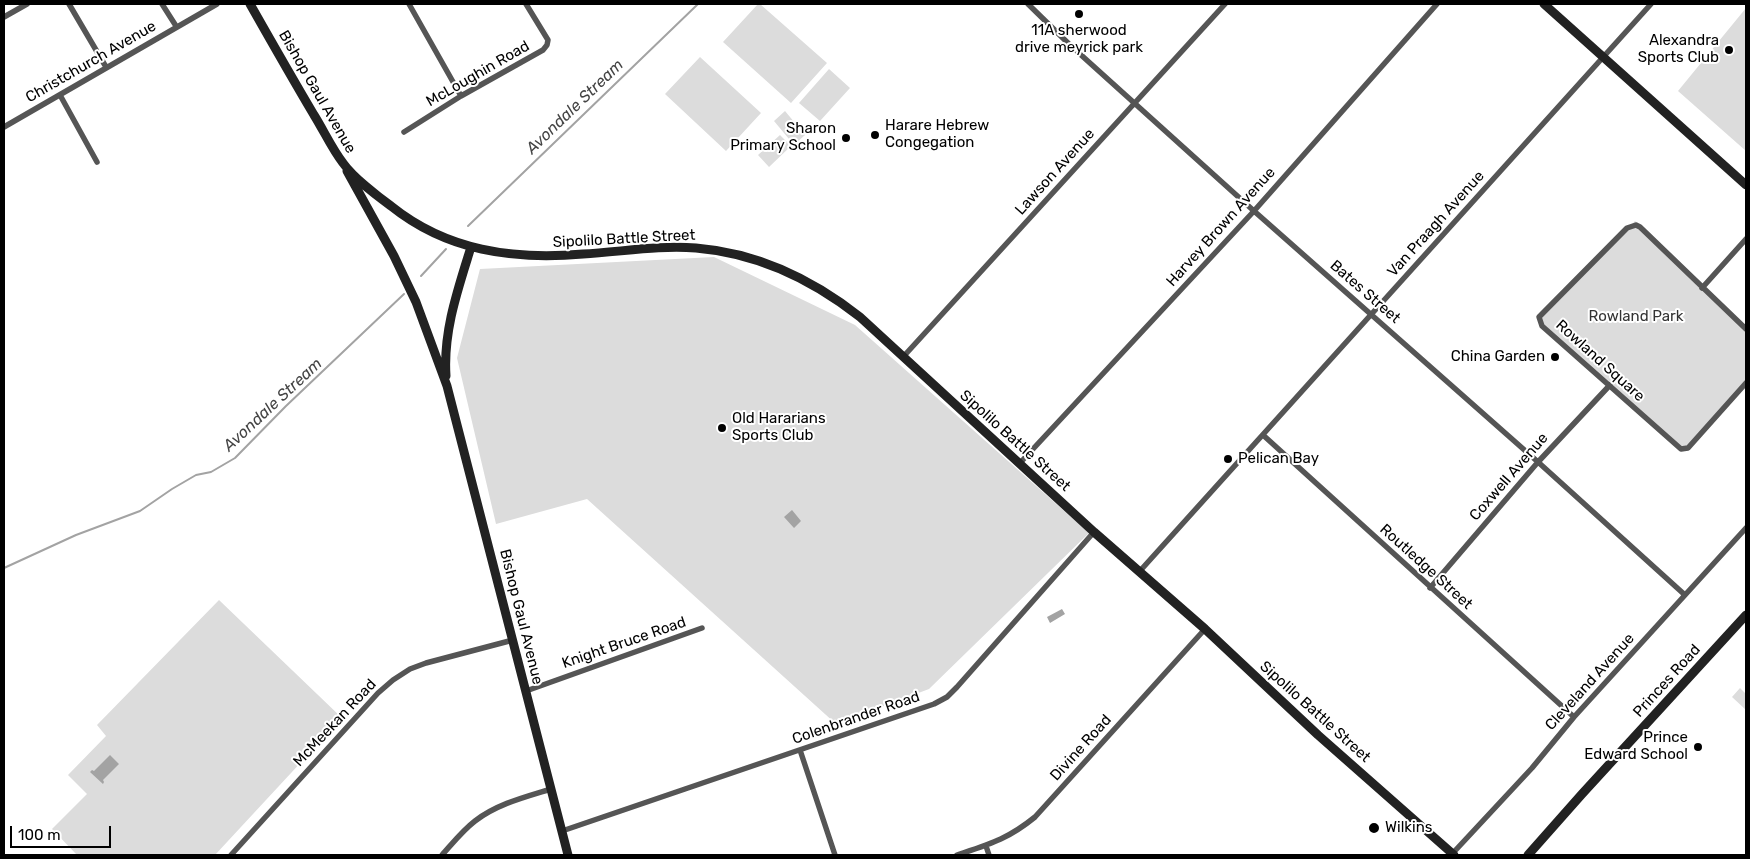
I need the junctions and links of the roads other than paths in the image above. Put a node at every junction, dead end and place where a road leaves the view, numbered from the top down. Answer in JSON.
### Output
{"nodes":[{"id":1,"x":27,"y":4,"type":"edge"},
{"id":2,"x":69,"y":4,"type":"edge"},
{"id":3,"x":162,"y":4,"type":"edge"},
{"id":4,"x":217,"y":4,"type":"edge"},
{"id":5,"x":250,"y":4,"type":"edge"},
{"id":6,"x":409,"y":4,"type":"edge"},
{"id":7,"x":526,"y":4,"type":"edge"},
{"id":8,"x":1225,"y":4,"type":"edge"},
{"id":9,"x":1437,"y":4,"type":"edge"},
{"id":10,"x":1544,"y":4,"type":"edge"},
{"id":11,"x":1651,"y":4,"type":"edge"},
{"id":12,"x":1029,"y":6,"type":"edge"},
{"id":13,"x":4,"y":18,"type":"edge"},
{"id":14,"x":176,"y":26,"type":"junction"},
{"id":15,"x":1604,"y":57,"type":"junction"},
{"id":16,"x":106,"y":67,"type":"junction"},
{"id":17,"x":60,"y":95,"type":"junction"},
{"id":18,"x":461,"y":96,"type":"junction"},
{"id":19,"x":1135,"y":104,"type":"junction"},
{"id":20,"x":4,"y":127,"type":"edge"},
{"id":21,"x":404,"y":132,"type":"dead end"},
{"id":22,"x":97,"y":162,"type":"dead end"},
{"id":23,"x":344,"y":164,"type":"junction"},
{"id":24,"x":1746,"y":185,"type":"edge"},
{"id":25,"x":1254,"y":211,"type":"junction"},
{"id":26,"x":1746,"y":240,"type":"edge"},
{"id":27,"x":471,"y":247,"type":"junction"},
{"id":28,"x":1702,"y":288,"type":"junction"},
{"id":29,"x":1372,"y":314,"type":"junction"},
{"id":30,"x":1746,"y":329,"type":"edge"},
{"id":31,"x":903,"y":357,"type":"junction"},
{"id":32,"x":1746,"y":383,"type":"edge"},
{"id":33,"x":1610,"y":385,"type":"junction"},
{"id":34,"x":447,"y":386,"type":"junction"},
{"id":35,"x":1263,"y":435,"type":"junction"},
{"id":36,"x":1538,"y":462,"type":"junction"},
{"id":37,"x":1020,"y":463,"type":"junction"},
{"id":38,"x":1746,"y":528,"type":"edge"},
{"id":39,"x":1094,"y":532,"type":"junction"},
{"id":40,"x":1139,"y":572,"type":"junction"},
{"id":41,"x":1430,"y":588,"type":"junction"},
{"id":42,"x":1685,"y":595,"type":"junction"},
{"id":43,"x":1746,"y":615,"type":"edge"},
{"id":44,"x":702,"y":628,"type":"dead end"},
{"id":45,"x":1205,"y":629,"type":"junction"},
{"id":46,"x":513,"y":640,"type":"junction"},
{"id":47,"x":526,"y":691,"type":"junction"},
{"id":48,"x":1574,"y":717,"type":"junction"},
{"id":49,"x":800,"y":750,"type":"junction"},
{"id":50,"x":551,"y":789,"type":"junction"},
{"id":51,"x":562,"y":830,"type":"junction"},
{"id":52,"x":986,"y":846,"type":"junction"},
{"id":53,"x":1453,"y":854,"type":"edge"},
{"id":54,"x":231,"y":855,"type":"edge"},
{"id":55,"x":442,"y":855,"type":"edge"},
{"id":56,"x":568,"y":855,"type":"edge"},
{"id":57,"x":835,"y":855,"type":"edge"},
{"id":58,"x":957,"y":855,"type":"edge"},
{"id":59,"x":989,"y":855,"type":"edge"},
{"id":60,"x":1528,"y":855,"type":"edge"}],
"edges":[{"from":1,"to":13,"type":"street"},
{"from":2,"to":16,"type":"street"},
{"from":3,"to":14,"type":"street"},
{"from":4,"to":14,"type":"street","name":"Christchurch Avenue"},
{"from":5,"to":23,"type":"main road","name":"Bishop Gaul Avenue"},
{"from":6,"to":18,"type":"street"},
{"from":7,"to":18,"type":"street","name":"McLoughin Road"},
{"from":8,"to":19,"type":"street","name":"Lawson Avenue"},
{"from":9,"to":25,"type":"street","name":"Harvey Brown Avenue"},
{"from":10,"to":15,"type":"main road"},
{"from":11,"to":15,"type":"street","name":"Van Praagh Avenue"},
{"from":12,"to":19,"type":"street","name":"Bates Street"},
{"from":14,"to":16,"type":"street","name":"Christchurch Avenue"},
{"from":15,"to":24,"type":"main road"},
{"from":15,"to":29,"type":"street","name":"Van Praagh Avenue"},
{"from":16,"to":17,"type":"street","name":"Christchurch Avenue"},
{"from":17,"to":20,"type":"street","name":"Christchurch Avenue"},
{"from":17,"to":22,"type":"street"},
{"from":18,"to":21,"type":"street","name":"McLoughin Road"},
{"from":19,"to":25,"type":"street","name":"Bates Street"},
{"from":19,"to":31,"type":"street","name":"Lawson Avenue"},
{"from":23,"to":27,"type":"main road","name":"Bishop Gaul Avenue"},
{"from":23,"to":34,"type":"main road"},
{"from":25,"to":29,"type":"street","name":"Bates Street"},
{"from":25,"to":37,"type":"street","name":"Harvey Brown Avenue"},
{"from":26,"to":28,"type":"street"},
{"from":27,"to":31,"type":"main road","name":"Sipolilo Battle Street"},
{"from":27,"to":34,"type":"main road"},
{"from":28,"to":30,"type":"street","name":"Rowland Square"},
{"from":28,"to":33,"type":"street","name":"Rowland Square"},
{"from":29,"to":35,"type":"street","name":"Van Praagh Avenue"},
{"from":29,"to":36,"type":"street","name":"Bates Street"},
{"from":31,"to":37,"type":"main road","name":"Sipolilo Battle Street"},
{"from":32,"to":33,"type":"street","name":"Rowland Square"},
{"from":33,"to":36,"type":"street","name":"Coxwell Avenue"},
{"from":34,"to":46,"type":"main road","name":"Bishop Gaul Avenue"},
{"from":35,"to":40,"type":"street","name":"Van Praagh Avenue"},
{"from":35,"to":41,"type":"street","name":"Routledge Street"},
{"from":36,"to":41,"type":"street","name":"Coxwell Avenue"},
{"from":36,"to":42,"type":"street","name":"Bates Street"},
{"from":37,"to":39,"type":"main road","name":"Sipolilo Battle Street"},
{"from":38,"to":42,"type":"street","name":"Cleveland Avenue"},
{"from":39,"to":40,"type":"main road","name":"Sipolilo Battle Street"},
{"from":39,"to":49,"type":"street","name":"Colenbrander Road"},
{"from":40,"to":45,"type":"main road","name":"Sipolilo Battle Street"},
{"from":41,"to":48,"type":"street","name":"Routledge Street"},
{"from":42,"to":48,"type":"street","name":"Cleveland Avenue"},
{"from":43,"to":60,"type":"main road","name":"Princes Road"},
{"from":44,"to":47,"type":"street","name":"Knight Bruce Road"},
{"from":45,"to":52,"type":"street","name":"Divine Road"},
{"from":45,"to":53,"type":"main road","name":"Sipolilo Battle Street"},
{"from":46,"to":47,"type":"main road","name":"Bishop Gaul Avenue"},
{"from":46,"to":54,"type":"street","name":"McMeekan Road"},
{"from":47,"to":50,"type":"main road","name":"Bishop Gaul Avenue"},
{"from":48,"to":53,"type":"street","name":"Cleveland Avenue"},
{"from":49,"to":51,"type":"street","name":"Colenbrander Road"},
{"from":49,"to":57,"type":"street"},
{"from":50,"to":51,"type":"main road","name":"Bishop Gaul Avenue"},
{"from":50,"to":55,"type":"street"},
{"from":51,"to":56,"type":"main road","name":"Bishop Gaul Avenue"},
{"from":52,"to":58,"type":"street","name":"Divine Road"},
{"from":52,"to":59,"type":"street"}]}
